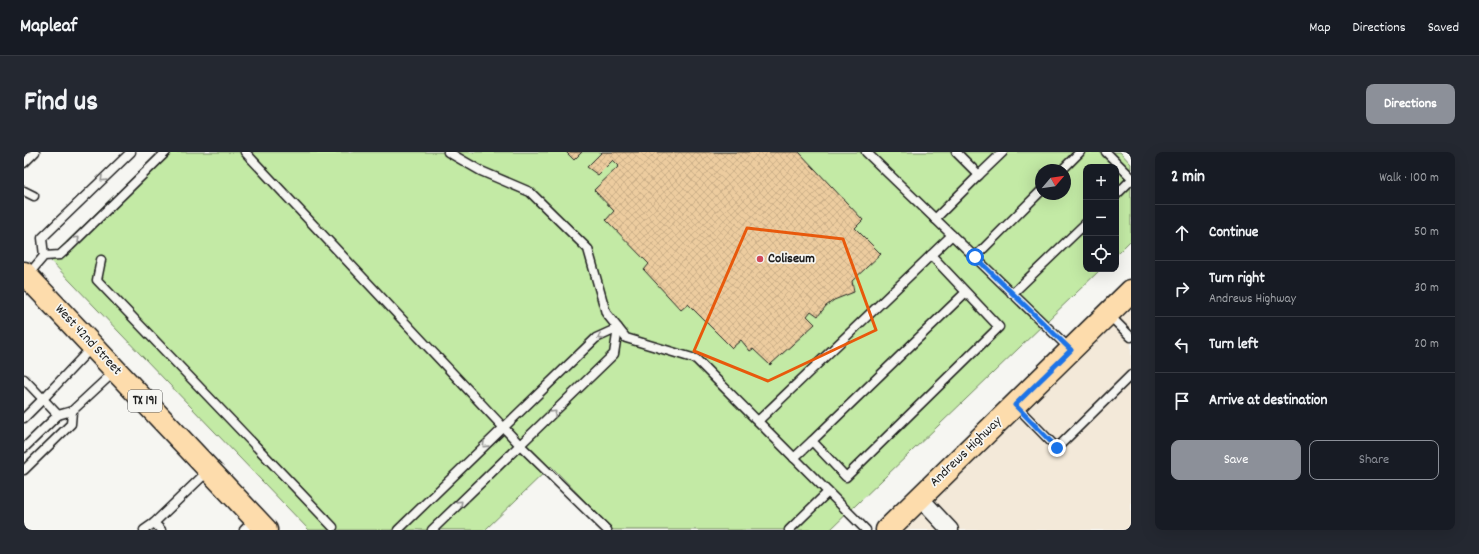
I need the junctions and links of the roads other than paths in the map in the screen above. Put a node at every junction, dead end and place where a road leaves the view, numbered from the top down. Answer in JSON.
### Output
{"nodes":[{"id":1,"x":35,"y":152,"type":"edge"},
{"id":2,"x":131,"y":152,"type":"edge"},
{"id":3,"x":166,"y":152,"type":"edge"},
{"id":4,"x":245,"y":152,"type":"edge"},
{"id":5,"x":448,"y":152,"type":"edge"},
{"id":6,"x":866,"y":152,"type":"edge"},
{"id":7,"x":956,"y":152,"type":"edge"},
{"id":8,"x":1003,"y":152,"type":"edge"},
{"id":9,"x":1080,"y":152,"type":"edge"},
{"id":10,"x":1106,"y":152,"type":"edge"},
{"id":11,"x":24,"y":163,"type":"edge"},
{"id":12,"x":1068,"y":164,"type":"edge"},
{"id":13,"x":979,"y":175,"type":"junction"},
{"id":14,"x":1131,"y":177,"type":"edge"},
{"id":15,"x":1131,"y":180,"type":"edge"},
{"id":16,"x":24,"y":191,"type":"edge"},
{"id":17,"x":1119,"y":192,"type":"edge"},
{"id":18,"x":34,"y":196,"type":"dead end"},
{"id":19,"x":1035,"y":197,"type":"edge"},
{"id":20,"x":935,"y":219,"type":"junction"},
{"id":21,"x":1083,"y":226,"type":"edge"},
{"id":22,"x":952,"y":235,"type":"junction"},
{"id":23,"x":931,"y":255,"type":"junction"},
{"id":24,"x":44,"y":256,"type":"junction"},
{"id":25,"x":975,"y":257,"type":"junction"},
{"id":26,"x":102,"y":260,"type":"dead end"},
{"id":27,"x":25,"y":276,"type":"edge"},
{"id":28,"x":1131,"y":291,"type":"edge"},
{"id":29,"x":966,"y":292,"type":"junction"},
{"id":30,"x":1012,"y":294,"type":"junction"},
{"id":31,"x":1108,"y":314,"type":"junction"},
{"id":32,"x":618,"y":328,"type":"junction"},
{"id":33,"x":1131,"y":337,"type":"edge"},
{"id":34,"x":93,"y":346,"type":"junction"},
{"id":35,"x":1071,"y":350,"type":"junction"},
{"id":36,"x":116,"y":370,"type":"junction"},
{"id":37,"x":1131,"y":375,"type":"edge"},
{"id":38,"x":24,"y":379,"type":"edge"},
{"id":39,"x":43,"y":399,"type":"junction"},
{"id":40,"x":1015,"y":405,"type":"junction"},
{"id":41,"x":72,"y":411,"type":"junction"},
{"id":42,"x":58,"y":415,"type":"junction"},
{"id":43,"x":24,"y":418,"type":"edge"},
{"id":44,"x":758,"y":421,"type":"junction"},
{"id":45,"x":504,"y":427,"type":"junction"},
{"id":46,"x":812,"y":441,"type":"junction"},
{"id":47,"x":520,"y":445,"type":"junction"},
{"id":48,"x":24,"y":448,"type":"edge"},
{"id":49,"x":794,"y":458,"type":"junction"},
{"id":50,"x":24,"y":470,"type":"edge"},
{"id":51,"x":210,"y":470,"type":"junction"},
{"id":52,"x":828,"y":492,"type":"junction"},
{"id":53,"x":920,"y":498,"type":"junction"},
{"id":54,"x":154,"y":523,"type":"junction"},
{"id":55,"x":255,"y":526,"type":"edge"},
{"id":56,"x":333,"y":528,"type":"dead end"},
{"id":57,"x":144,"y":530,"type":"edge"},
{"id":58,"x":161,"y":530,"type":"edge"},
{"id":59,"x":398,"y":530,"type":"edge"},
{"id":60,"x":432,"y":530,"type":"edge"},
{"id":61,"x":607,"y":530,"type":"edge"},
{"id":62,"x":789,"y":530,"type":"edge"},
{"id":63,"x":866,"y":530,"type":"edge"},
{"id":64,"x":887,"y":530,"type":"edge"},
{"id":65,"x":950,"y":530,"type":"edge"}],
"edges":[{"from":1,"to":11,"type":"lane"},
{"from":2,"to":24,"type":"lane","one_way":true},
{"from":24,"to":3,"type":"lane","one_way":true},
{"from":4,"to":45,"type":"lane"},
{"from":5,"to":32,"type":"lane"},
{"from":6,"to":20,"type":"lane"},
{"from":7,"to":13,"type":"lane"},
{"from":8,"to":13,"type":"lane"},
{"from":9,"to":12,"type":"lane"},
{"from":10,"to":14,"type":"lane"},
{"from":13,"to":20,"type":"lane"},
{"from":15,"to":17,"type":"lane"},
{"from":16,"to":18,"type":"lane"},
{"from":19,"to":25,"type":"lane"},
{"from":20,"to":22,"type":"lane"},
{"from":21,"to":30,"type":"lane"},
{"from":22,"to":23,"type":"lane"},
{"from":22,"to":25,"type":"lane"},
{"from":23,"to":29,"type":"lane"},
{"from":23,"to":44,"type":"lane"},
{"from":24,"to":27,"type":"lane"},
{"from":25,"to":30,"type":"lane"},
{"from":26,"to":56,"type":"lane"},
{"from":27,"to":34,"type":"main road","name":"West 42nd Street","number":"TX 191"},
{"from":28,"to":31,"type":"main road","name":"Andrews Highway"},
{"from":29,"to":46,"type":"lane"},
{"from":29,"to":46,"type":"lane"},
{"from":30,"to":35,"type":"lane"},
{"from":31,"to":33,"type":"lane"},
{"from":31,"to":35,"type":"main road","name":"Andrews Highway"},
{"from":32,"to":44,"type":"lane"},
{"from":32,"to":45,"type":"lane","one_way":true},
{"from":47,"to":32,"type":"lane","one_way":true},
{"from":34,"to":36,"type":"main road","name":"West 42nd Street","number":"TX 191"},
{"from":34,"to":39,"type":"lane"},
{"from":35,"to":40,"type":"main road","name":"Andrews Highway"},
{"from":36,"to":41,"type":"lane"},
{"from":36,"to":51,"type":"main road","name":"West 42nd Street","number":"TX 191"},
{"from":37,"to":40,"type":"lane"},
{"from":38,"to":39,"type":"lane"},
{"from":39,"to":42,"type":"lane"},
{"from":39,"to":43,"type":"lane"},
{"from":40,"to":53,"type":"main road","name":"Andrews Highway"},
{"from":41,"to":42,"type":"lane"},
{"from":41,"to":50,"type":"lane"},
{"from":42,"to":48,"type":"lane"},
{"from":44,"to":49,"type":"lane"},
{"from":45,"to":47,"type":"lane"},
{"from":45,"to":59,"type":"lane","one_way":true},
{"from":46,"to":49,"type":"lane"},
{"from":60,"to":47,"type":"lane","one_way":true},
{"from":47,"to":61,"type":"lane"},
{"from":49,"to":52,"type":"lane"},
{"from":51,"to":54,"type":"lane"},
{"from":51,"to":55,"type":"main road","name":"West 42nd Street","number":"TX 191"},
{"from":52,"to":62,"type":"lane"},
{"from":52,"to":63,"type":"lane"},
{"from":53,"to":64,"type":"main road","name":"Andrews Highway"},
{"from":53,"to":65,"type":"street"},
{"from":54,"to":57,"type":"lane"},
{"from":54,"to":58,"type":"lane"}]}
